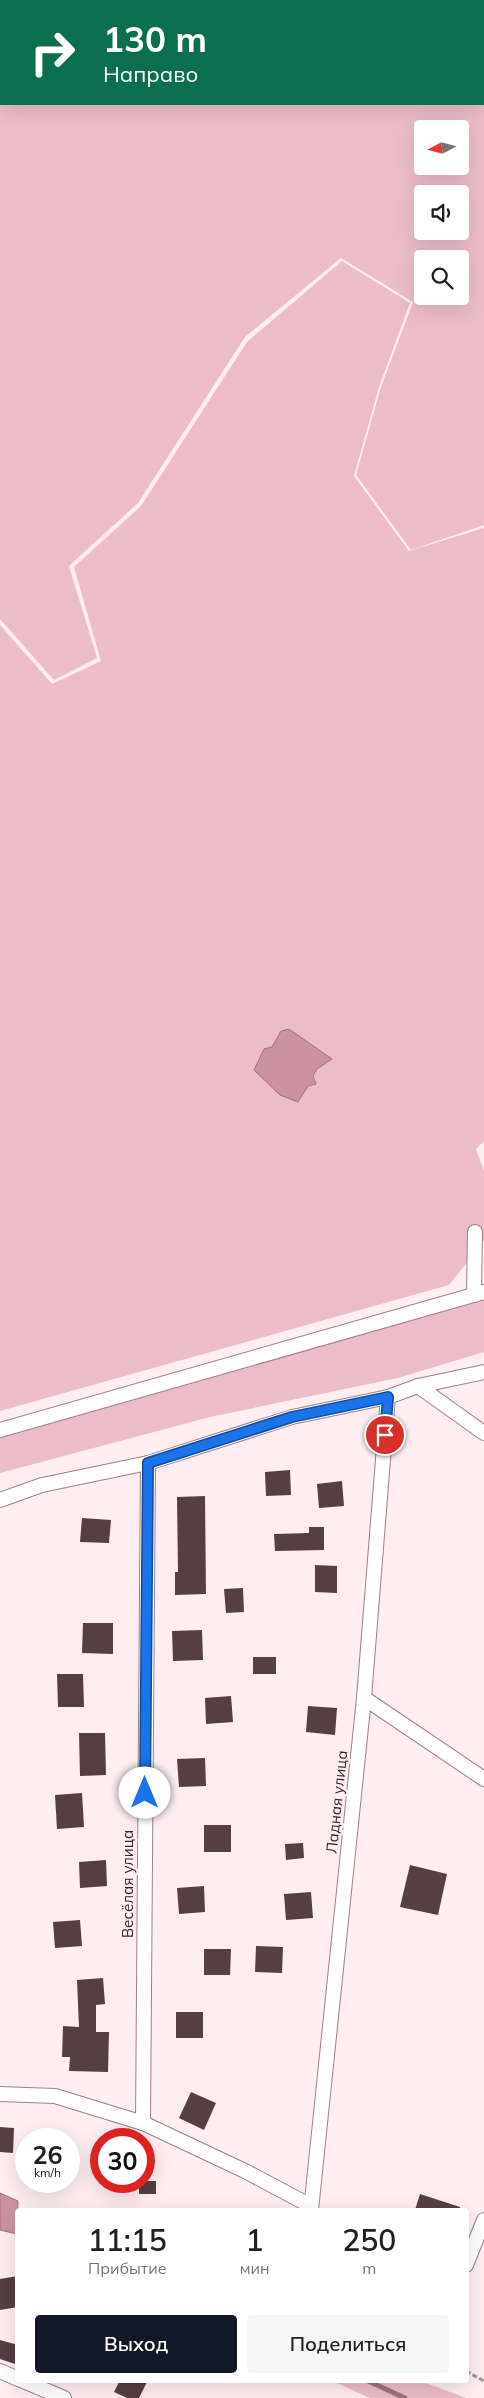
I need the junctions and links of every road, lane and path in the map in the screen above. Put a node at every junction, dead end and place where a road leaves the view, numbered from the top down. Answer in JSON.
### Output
{"nodes":[{"id":1,"x":475,"y":1232,"type":"dead end"},
{"id":2,"x":479,"y":1294,"type":"edge"},
{"id":3,"x":484,"y":1372,"type":"edge"},
{"id":4,"x":418,"y":1386,"type":"junction"},
{"id":5,"x":388,"y":1397,"type":"junction"},
{"id":6,"x":0,"y":1430,"type":"edge"},
{"id":7,"x":484,"y":1433,"type":"edge"},
{"id":8,"x":148,"y":1463,"type":"junction"},
{"id":9,"x":0,"y":1500,"type":"edge"},
{"id":10,"x":364,"y":1698,"type":"junction"},
{"id":11,"x":484,"y":1779,"type":"edge"},
{"id":12,"x":0,"y":2094,"type":"edge"},
{"id":13,"x":143,"y":2123,"type":"junction"},
{"id":14,"x":311,"y":2208,"type":"edge"},
{"id":15,"x":484,"y":2220,"type":"edge"},
{"id":16,"x":469,"y":2257,"type":"edge"},
{"id":17,"x":0,"y":2371,"type":"edge"},
{"id":18,"x":469,"y":2373,"type":"edge"},
{"id":19,"x":15,"y":2377,"type":"edge"},
{"id":20,"x":484,"y":2381,"type":"edge"},
{"id":21,"x":28,"y":2383,"type":"edge"},
{"id":22,"x":64,"y":2398,"type":"edge"}],
"edges":[{"from":1,"to":2,"type":"street"},
{"from":2,"to":6,"type":"street"},
{"from":3,"to":4,"type":"street"},
{"from":4,"to":5,"type":"street"},
{"from":4,"to":7,"type":"street"},
{"from":5,"to":8,"type":"street"},
{"from":5,"to":10,"type":"street","name":"Ладная улица"},
{"from":8,"to":9,"type":"street"},
{"from":8,"to":13,"type":"street","name":"Весёлая улица"},
{"from":10,"to":11,"type":"street"},
{"from":10,"to":14,"type":"street","name":"Ладная улица"},
{"from":12,"to":13,"type":"street"},
{"from":13,"to":14,"type":"street"},
{"from":15,"to":16,"type":"street"},
{"from":17,"to":19,"type":"street"},
{"from":18,"to":20,"type":"path"},
{"from":21,"to":22,"type":"street"}]}
